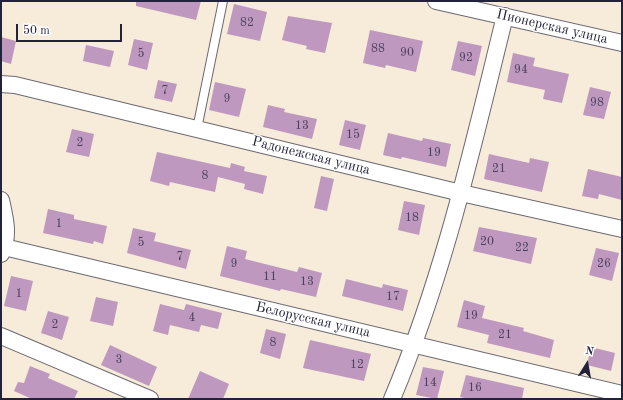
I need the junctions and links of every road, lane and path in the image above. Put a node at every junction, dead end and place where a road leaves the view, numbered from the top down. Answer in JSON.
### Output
{"nodes":[{"id":1,"x":223,"y":1,"type":"edge"},
{"id":2,"x":436,"y":1,"type":"edge"},
{"id":3,"x":505,"y":16,"type":"junction"},
{"id":4,"x":622,"y":43,"type":"edge"},
{"id":5,"x":1,"y":84,"type":"edge"},
{"id":6,"x":197,"y":129,"type":"junction"},
{"id":7,"x":461,"y":193,"type":"junction"},
{"id":8,"x":1,"y":200,"type":"edge"},
{"id":9,"x":622,"y":229,"type":"edge"},
{"id":10,"x":3,"y":251,"type":"edge"},
{"id":11,"x":1,"y":336,"type":"edge"},
{"id":12,"x":415,"y":345,"type":"junction"},
{"id":13,"x":622,"y":394,"type":"edge"},
{"id":14,"x":150,"y":399,"type":"edge"},
{"id":15,"x":392,"y":399,"type":"edge"}],
"edges":[{"from":1,"to":6,"type":"lane"},
{"from":2,"to":3,"type":"street","name":"Пионерская улица"},
{"from":3,"to":4,"type":"street","name":"Пионерская улица"},
{"from":3,"to":7,"type":"street"},
{"from":5,"to":6,"type":"street","name":"Радонежская улица"},
{"from":6,"to":7,"type":"street","name":"Радонежская улица"},
{"from":7,"to":9,"type":"street","name":"Радонежская улица"},
{"from":7,"to":12,"type":"street"},
{"from":8,"to":10,"type":"street"},
{"from":10,"to":12,"type":"street","name":"Белорусская улица"},
{"from":11,"to":14,"type":"street"},
{"from":12,"to":13,"type":"street","name":"Белорусская улица"},
{"from":12,"to":15,"type":"street"}]}
